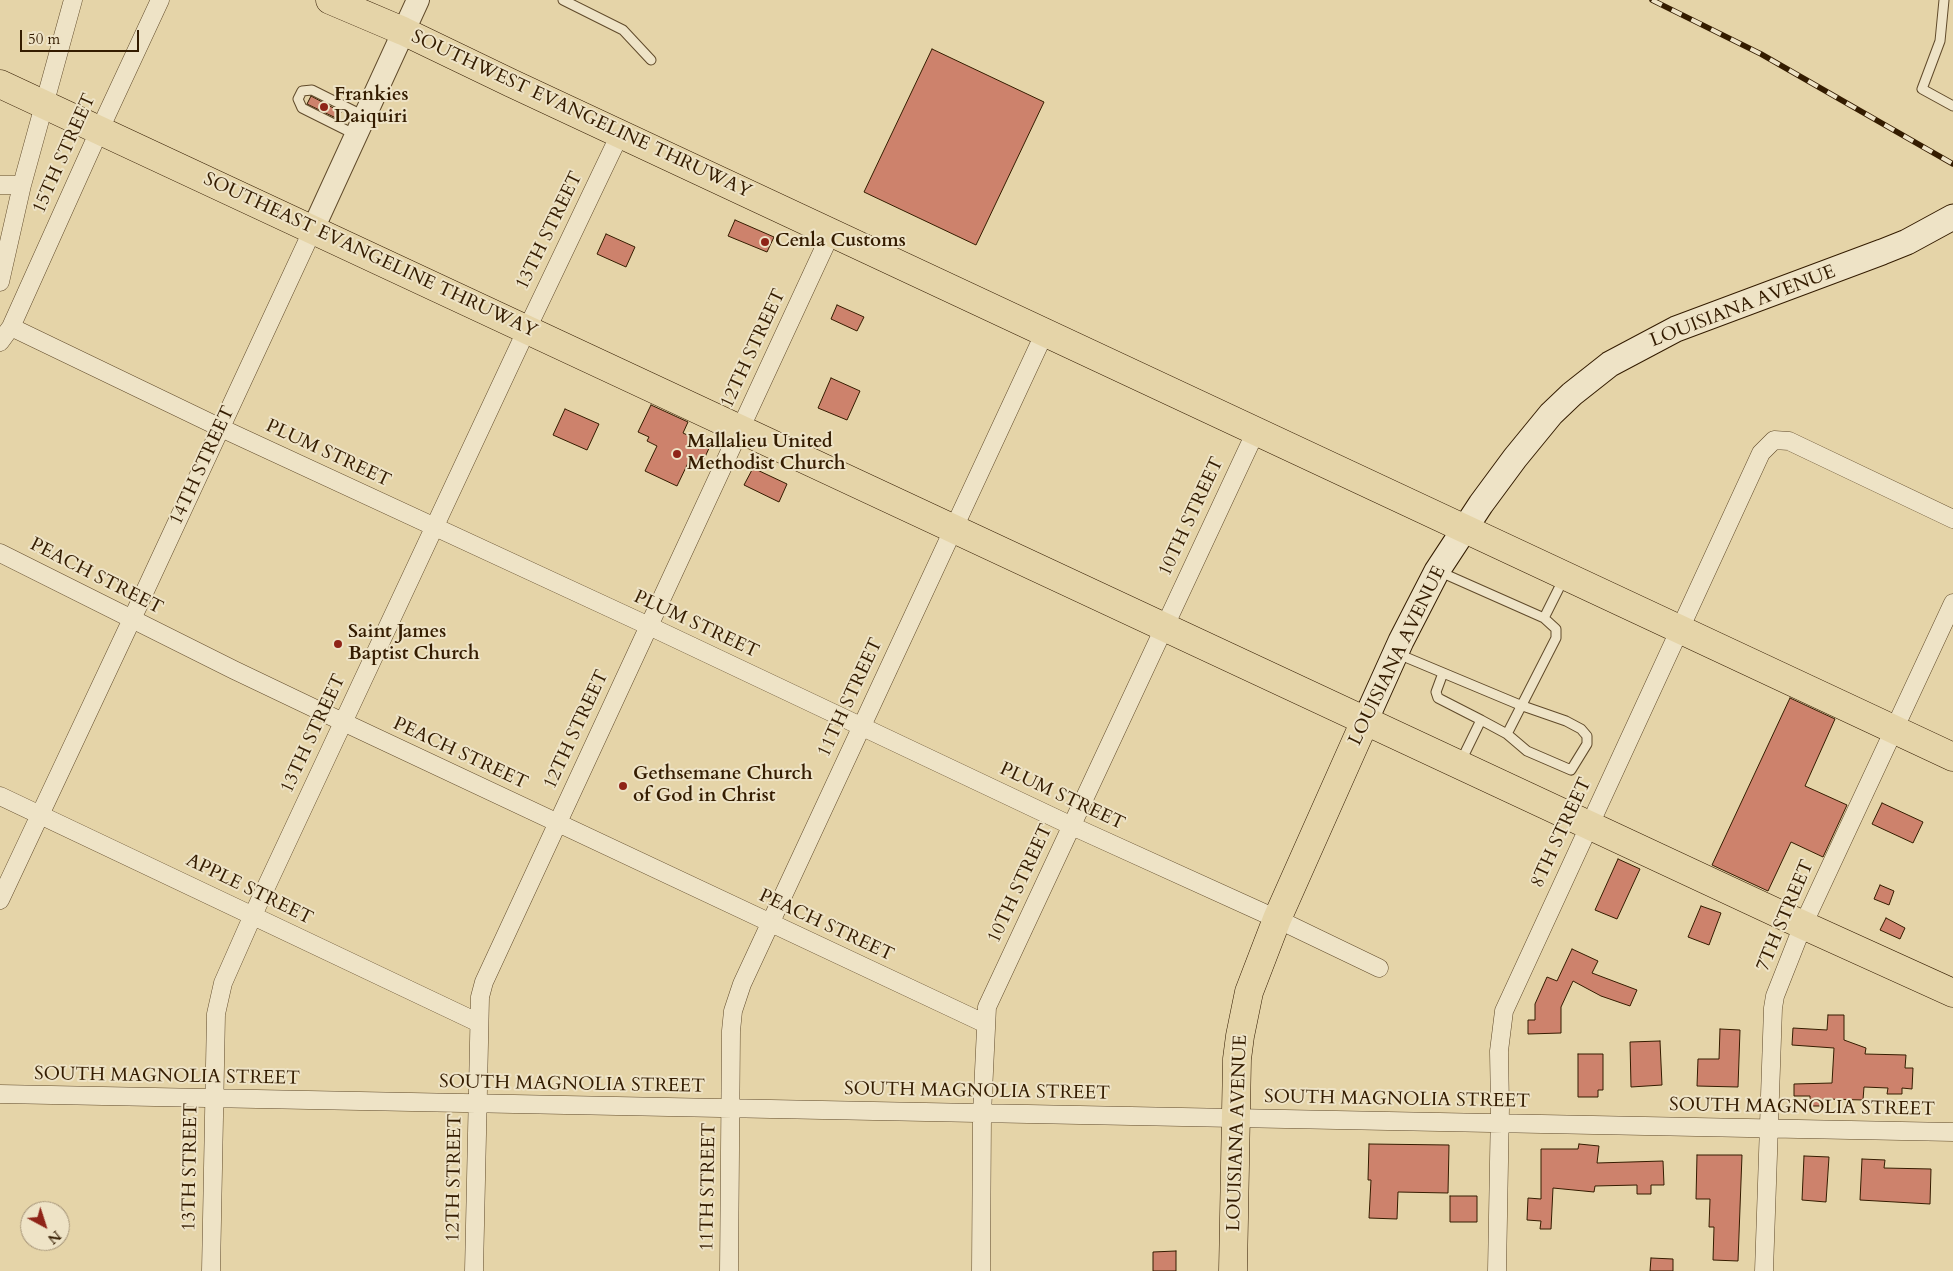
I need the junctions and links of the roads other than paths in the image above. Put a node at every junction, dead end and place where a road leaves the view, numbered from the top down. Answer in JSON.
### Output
{"nodes":[{"id":1,"x":73,"y":0,"type":"edge"},
{"id":2,"x":160,"y":0,"type":"edge"},
{"id":3,"x":330,"y":0,"type":"edge"},
{"id":4,"x":418,"y":0,"type":"edge"},
{"id":5,"x":563,"y":0,"type":"edge"},
{"id":6,"x":1944,"y":0,"type":"edge"},
{"id":7,"x":403,"y":31,"type":"junction"},
{"id":8,"x":651,"y":60,"type":"dead end"},
{"id":9,"x":0,"y":84,"type":"edge"},
{"id":10,"x":44,"y":103,"type":"junction"},
{"id":11,"x":1953,"y":106,"type":"edge"},
{"id":12,"x":360,"y":126,"type":"junction"},
{"id":13,"x":100,"y":129,"type":"junction"},
{"id":14,"x":620,"y":134,"type":"junction"},
{"id":15,"x":0,"y":185,"type":"edge"},
{"id":16,"x":22,"y":185,"type":"junction"},
{"id":17,"x":1953,"y":217,"type":"edge"},
{"id":18,"x":313,"y":229,"type":"junction"},
{"id":19,"x":831,"y":233,"type":"junction"},
{"id":20,"x":0,"y":282,"type":"edge"},
{"id":21,"x":12,"y":327,"type":"junction"},
{"id":22,"x":526,"y":329,"type":"junction"},
{"id":23,"x":1045,"y":332,"type":"junction"},
{"id":24,"x":0,"y":342,"type":"edge"},
{"id":25,"x":221,"y":428,"type":"junction"},
{"id":26,"x":740,"y":429,"type":"junction"},
{"id":27,"x":1256,"y":431,"type":"junction"},
{"id":28,"x":1953,"y":519,"type":"edge"},
{"id":29,"x":435,"y":527,"type":"junction"},
{"id":30,"x":953,"y":528,"type":"junction"},
{"id":31,"x":1464,"y":529,"type":"junction"},
{"id":32,"x":0,"y":553,"type":"edge"},
{"id":33,"x":1437,"y":571,"type":"junction"},
{"id":34,"x":1565,"y":575,"type":"junction"},
{"id":35,"x":1953,"y":603,"type":"edge"},
{"id":36,"x":1544,"y":618,"type":"junction"},
{"id":37,"x":132,"y":619,"type":"junction"},
{"id":38,"x":648,"y":626,"type":"junction"},
{"id":39,"x":1164,"y":627,"type":"junction"},
{"id":40,"x":1680,"y":628,"type":"junction"},
{"id":41,"x":1395,"y":653,"type":"junction"},
{"id":42,"x":1443,"y":673,"type":"junction"},
{"id":43,"x":1520,"y":705,"type":"junction"},
{"id":44,"x":1481,"y":720,"type":"junction"},
{"id":45,"x":1365,"y":721,"type":"junction"},
{"id":46,"x":343,"y":722,"type":"junction"},
{"id":47,"x":861,"y":727,"type":"junction"},
{"id":48,"x":1894,"y":729,"type":"junction"},
{"id":49,"x":1507,"y":734,"type":"junction"},
{"id":50,"x":1953,"y":757,"type":"edge"},
{"id":51,"x":1460,"y":765,"type":"junction"},
{"id":52,"x":0,"y":796,"type":"edge"},
{"id":53,"x":40,"y":815,"type":"junction"},
{"id":54,"x":558,"y":823,"type":"junction"},
{"id":55,"x":1589,"y":825,"type":"junction"},
{"id":56,"x":1072,"y":826,"type":"junction"},
{"id":57,"x":0,"y":900,"type":"edge"},
{"id":58,"x":253,"y":915,"type":"junction"},
{"id":59,"x":1277,"y":919,"type":"junction"},
{"id":60,"x":769,"y":923,"type":"junction"},
{"id":61,"x":1803,"y":925,"type":"junction"},
{"id":62,"x":1379,"y":968,"type":"dead end"},
{"id":63,"x":1953,"y":993,"type":"edge"},
{"id":64,"x":479,"y":1022,"type":"junction"},
{"id":65,"x":986,"y":1024,"type":"junction"},
{"id":66,"x":0,"y":1094,"type":"edge"},
{"id":67,"x":214,"y":1100,"type":"junction"},
{"id":68,"x":478,"y":1105,"type":"junction"},
{"id":69,"x":731,"y":1108,"type":"junction"},
{"id":70,"x":982,"y":1114,"type":"junction"},
{"id":71,"x":1236,"y":1118,"type":"junction"},
{"id":72,"x":1500,"y":1123,"type":"junction"},
{"id":73,"x":1770,"y":1129,"type":"junction"},
{"id":74,"x":1953,"y":1132,"type":"edge"},
{"id":75,"x":211,"y":1271,"type":"edge"},
{"id":76,"x":474,"y":1271,"type":"edge"},
{"id":77,"x":730,"y":1271,"type":"edge"},
{"id":78,"x":981,"y":1271,"type":"edge"},
{"id":79,"x":1232,"y":1271,"type":"edge"},
{"id":80,"x":1497,"y":1271,"type":"edge"},
{"id":81,"x":1764,"y":1271,"type":"edge"}],
"edges":[{"from":1,"to":10,"type":"street"},
{"from":2,"to":13,"type":"street","name":"15TH STREET"},
{"from":3,"to":7,"type":"main road","name":"SOUTHWEST EVANGELINE THRUWAY"},
{"from":4,"to":7,"type":"street","name":"14TH STREET"},
{"from":5,"to":8,"type":"lane"},
{"from":6,"to":11,"type":"lane"},
{"from":7,"to":12,"type":"street","name":"14TH STREET"},
{"from":7,"to":14,"type":"main road","name":"SOUTHWEST EVANGELINE THRUWAY"},
{"from":9,"to":10,"type":"main road","name":"SOUTHEAST EVANGELINE THRUWAY"},
{"from":10,"to":13,"type":"main road","name":"SOUTHEAST EVANGELINE THRUWAY"},
{"from":10,"to":16,"type":"street"},
{"from":12,"to":12,"type":"lane"},
{"from":12,"to":18,"type":"street","name":"14TH STREET"},
{"from":13,"to":18,"type":"main road","name":"SOUTHEAST EVANGELINE THRUWAY"},
{"from":13,"to":21,"type":"street","name":"15TH STREET"},
{"from":14,"to":19,"type":"main road","name":"SOUTHWEST EVANGELINE THRUWAY"},
{"from":14,"to":22,"type":"street","name":"13TH STREET"},
{"from":15,"to":16,"type":"street"},
{"from":16,"to":20,"type":"street"},
{"from":17,"to":31,"type":"main road","name":"LOUISIANA AVENUE"},
{"from":18,"to":22,"type":"main road","name":"SOUTHEAST EVANGELINE THRUWAY"},
{"from":18,"to":25,"type":"street","name":"14TH STREET"},
{"from":19,"to":23,"type":"main road","name":"SOUTHWEST EVANGELINE THRUWAY"},
{"from":19,"to":26,"type":"street","name":"12TH STREET"},
{"from":21,"to":24,"type":"street"},
{"from":21,"to":25,"type":"street","name":"PLUM STREET"},
{"from":22,"to":26,"type":"main road","name":"SOUTHEAST EVANGELINE THRUWAY"},
{"from":22,"to":29,"type":"street","name":"13TH STREET"},
{"from":23,"to":27,"type":"main road","name":"SOUTHWEST EVANGELINE THRUWAY"},
{"from":23,"to":30,"type":"street","name":"11TH STREET"},
{"from":25,"to":29,"type":"street","name":"PLUM STREET"},
{"from":25,"to":37,"type":"street","name":"14TH STREET"},
{"from":26,"to":30,"type":"main road","name":"SOUTHEAST EVANGELINE THRUWAY"},
{"from":26,"to":38,"type":"street","name":"12TH STREET"},
{"from":27,"to":31,"type":"main road","name":"SOUTHWEST EVANGELINE THRUWAY"},
{"from":27,"to":39,"type":"street","name":"10TH STREET"},
{"from":28,"to":40,"type":"street","name":"8TH STREET"},
{"from":29,"to":38,"type":"street","name":"PLUM STREET"},
{"from":29,"to":46,"type":"street","name":"13TH STREET"},
{"from":30,"to":39,"type":"main road","name":"SOUTHEAST EVANGELINE THRUWAY"},
{"from":30,"to":47,"type":"street","name":"11TH STREET"},
{"from":31,"to":33,"type":"main road","name":"LOUISIANA AVENUE"},
{"from":31,"to":34,"type":"main road","name":"SOUTHWEST EVANGELINE THRUWAY"},
{"from":32,"to":37,"type":"street","name":"PEACH STREET"},
{"from":33,"to":36,"type":"lane"},
{"from":33,"to":41,"type":"main road","name":"LOUISIANA AVENUE"},
{"from":34,"to":36,"type":"lane"},
{"from":34,"to":40,"type":"main road","name":"SOUTHWEST EVANGELINE THRUWAY"},
{"from":35,"to":48,"type":"street","name":"7TH STREET"},
{"from":36,"to":43,"type":"lane"},
{"from":37,"to":46,"type":"street","name":"PEACH STREET"},
{"from":37,"to":53,"type":"street","name":"14TH STREET"},
{"from":38,"to":47,"type":"street","name":"PLUM STREET"},
{"from":38,"to":54,"type":"street","name":"12TH STREET"},
{"from":39,"to":45,"type":"main road","name":"SOUTHEAST EVANGELINE THRUWAY"},
{"from":39,"to":56,"type":"street","name":"10TH STREET"},
{"from":40,"to":48,"type":"main road","name":"SOUTHWEST EVANGELINE THRUWAY"},
{"from":40,"to":55,"type":"street","name":"8TH STREET"},
{"from":41,"to":42,"type":"lane"},
{"from":41,"to":45,"type":"main road","name":"LOUISIANA AVENUE"},
{"from":42,"to":43,"type":"lane"},
{"from":42,"to":44,"type":"lane"},
{"from":43,"to":49,"type":"lane"},
{"from":43,"to":49,"type":"lane"},
{"from":44,"to":49,"type":"lane"},
{"from":44,"to":51,"type":"lane"},
{"from":45,"to":51,"type":"main road","name":"SOUTHEAST EVANGELINE THRUWAY"},
{"from":45,"to":59,"type":"main road","name":"LOUISIANA AVENUE"},
{"from":46,"to":54,"type":"street","name":"PEACH STREET"},
{"from":46,"to":58,"type":"street","name":"13TH STREET"},
{"from":47,"to":56,"type":"street","name":"PLUM STREET"},
{"from":47,"to":60,"type":"street","name":"11TH STREET"},
{"from":48,"to":50,"type":"main road","name":"SOUTHWEST EVANGELINE THRUWAY"},
{"from":48,"to":61,"type":"street","name":"7TH STREET"},
{"from":51,"to":55,"type":"main road","name":"SOUTHEAST EVANGELINE THRUWAY"},
{"from":52,"to":53,"type":"street","name":"APPLE STREET"},
{"from":53,"to":57,"type":"street","name":"14TH STREET"},
{"from":53,"to":58,"type":"street","name":"APPLE STREET"},
{"from":54,"to":60,"type":"street","name":"PEACH STREET"},
{"from":54,"to":64,"type":"street","name":"12TH STREET"},
{"from":55,"to":61,"type":"main road","name":"SOUTHEAST EVANGELINE THRUWAY"},
{"from":55,"to":72,"type":"street","name":"8TH STREET"},
{"from":56,"to":59,"type":"street","name":"PLUM STREET"},
{"from":56,"to":65,"type":"street","name":"10TH STREET"},
{"from":58,"to":64,"type":"street","name":"APPLE STREET"},
{"from":58,"to":67,"type":"street","name":"13TH STREET"},
{"from":59,"to":62,"type":"street","name":"PLUM STREET"},
{"from":59,"to":71,"type":"main road","name":"LOUISIANA AVENUE"},
{"from":60,"to":65,"type":"street","name":"PEACH STREET"},
{"from":60,"to":69,"type":"street","name":"11TH STREET"},
{"from":61,"to":63,"type":"main road","name":"SOUTHEAST EVANGELINE THRUWAY"},
{"from":61,"to":73,"type":"street","name":"7TH STREET"},
{"from":64,"to":68,"type":"street","name":"12TH STREET"},
{"from":65,"to":70,"type":"street","name":"10TH STREET"},
{"from":66,"to":67,"type":"street","name":"SOUTH MAGNOLIA STREET"},
{"from":67,"to":68,"type":"street","name":"SOUTH MAGNOLIA STREET"},
{"from":67,"to":75,"type":"street","name":"13TH STREET"},
{"from":68,"to":69,"type":"street","name":"SOUTH MAGNOLIA STREET"},
{"from":68,"to":76,"type":"street","name":"12TH STREET"},
{"from":69,"to":70,"type":"street","name":"SOUTH MAGNOLIA STREET"},
{"from":69,"to":77,"type":"street","name":"11TH STREET"},
{"from":70,"to":71,"type":"street","name":"SOUTH MAGNOLIA STREET"},
{"from":70,"to":78,"type":"street","name":"10TH STREET"},
{"from":71,"to":72,"type":"street","name":"SOUTH MAGNOLIA STREET"},
{"from":71,"to":79,"type":"main road","name":"LOUISIANA AVENUE"},
{"from":72,"to":73,"type":"street","name":"SOUTH MAGNOLIA STREET"},
{"from":72,"to":80,"type":"street","name":"8TH STREET"},
{"from":73,"to":74,"type":"street","name":"SOUTH MAGNOLIA STREET"},
{"from":73,"to":81,"type":"street","name":"7TH STREET"}]}
